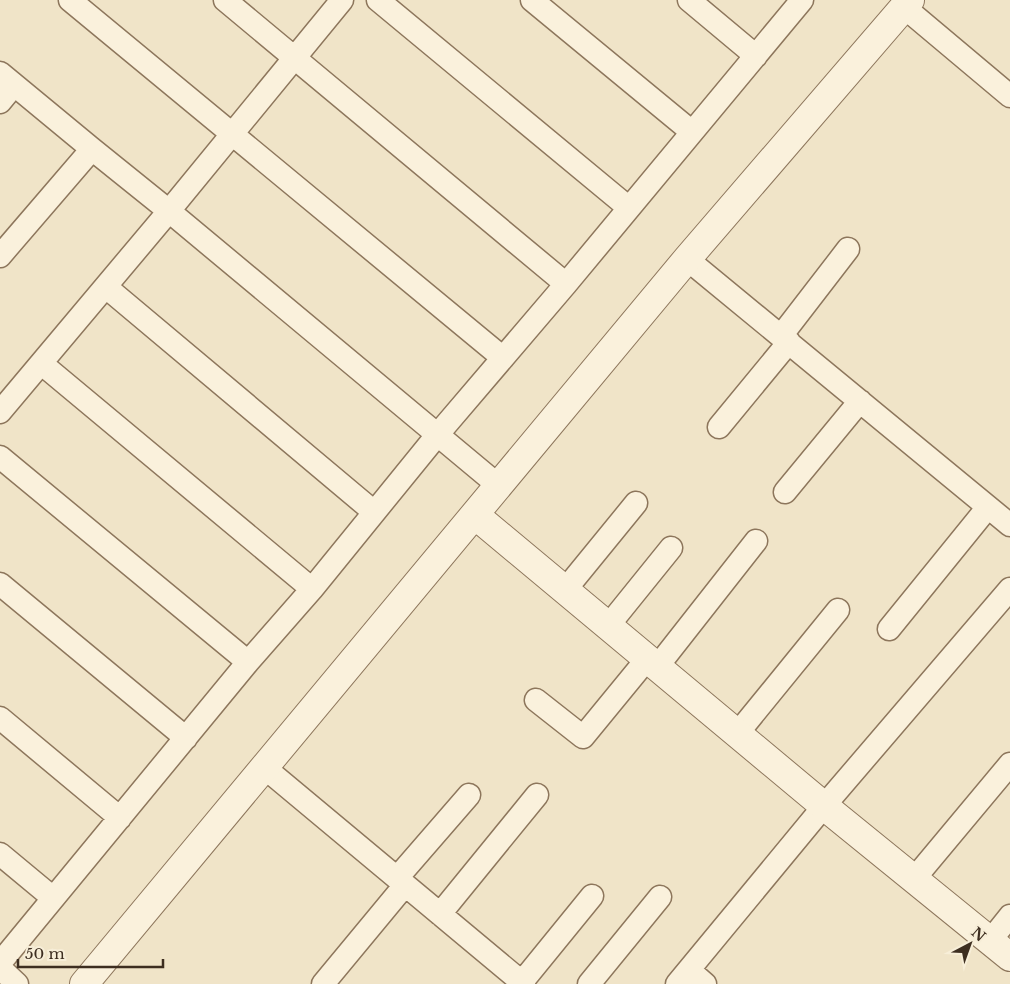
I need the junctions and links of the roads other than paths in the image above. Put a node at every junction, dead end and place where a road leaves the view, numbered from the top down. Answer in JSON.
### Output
{"nodes":[{"id":1,"x":70,"y":0,"type":"edge"},
{"id":2,"x":225,"y":0,"type":"edge"},
{"id":3,"x":342,"y":0,"type":"edge"},
{"id":4,"x":378,"y":0,"type":"edge"},
{"id":5,"x":532,"y":0,"type":"edge"},
{"id":6,"x":689,"y":0,"type":"edge"},
{"id":7,"x":802,"y":0,"type":"edge"},
{"id":8,"x":903,"y":2,"type":"edge"},
{"id":9,"x":756,"y":56,"type":"junction"},
{"id":10,"x":294,"y":58,"type":"junction"},
{"id":11,"x":7,"y":79,"type":"edge"},
{"id":12,"x":1010,"y":96,"type":"edge"},
{"id":13,"x":0,"y":102,"type":"edge"},
{"id":14,"x":692,"y":132,"type":"junction"},
{"id":15,"x":232,"y":134,"type":"junction"},
{"id":16,"x":92,"y":149,"type":"junction"},
{"id":17,"x":629,"y":208,"type":"junction"},
{"id":18,"x":169,"y":211,"type":"junction"},
{"id":19,"x":848,"y":249,"type":"dead end"},
{"id":20,"x":0,"y":256,"type":"edge"},
{"id":21,"x":687,"y":259,"type":"junction"},
{"id":22,"x":566,"y":284,"type":"junction"},
{"id":23,"x":106,"y":287,"type":"junction"},
{"id":24,"x":785,"y":339,"type":"junction"},
{"id":25,"x":503,"y":358,"type":"junction"},
{"id":26,"x":42,"y":364,"type":"junction"},
{"id":27,"x":860,"y":401,"type":"junction"},
{"id":28,"x":0,"y":412,"type":"edge"},
{"id":29,"x":719,"y":427,"type":"dead end"},
{"id":30,"x":438,"y":434,"type":"junction"},
{"id":31,"x":0,"y":457,"type":"edge"},
{"id":32,"x":499,"y":486,"type":"junction"},
{"id":33,"x":785,"y":492,"type":"dead end"},
{"id":34,"x":636,"y":503,"type":"dead end"},
{"id":35,"x":988,"y":507,"type":"junction"},
{"id":36,"x":374,"y":512,"type":"junction"},
{"id":37,"x":475,"y":515,"type":"junction"},
{"id":38,"x":1010,"y":525,"type":"edge"},
{"id":39,"x":756,"y":541,"type":"dead end"},
{"id":40,"x":671,"y":548,"type":"dead end"},
{"id":41,"x":0,"y":584,"type":"edge"},
{"id":42,"x":312,"y":589,"type":"junction"},
{"id":43,"x":566,"y":590,"type":"junction"},
{"id":44,"x":1010,"y":590,"type":"edge"},
{"id":45,"x":838,"y":610,"type":"dead end"},
{"id":46,"x":608,"y":626,"type":"junction"},
{"id":47,"x":889,"y":629,"type":"dead end"},
{"id":48,"x":248,"y":662,"type":"junction"},
{"id":49,"x":652,"y":663,"type":"junction"},
{"id":50,"x":536,"y":700,"type":"dead end"},
{"id":51,"x":0,"y":718,"type":"edge"},
{"id":52,"x":737,"y":734,"type":"junction"},
{"id":53,"x":186,"y":738,"type":"junction"},
{"id":54,"x":1010,"y":764,"type":"edge"},
{"id":55,"x":265,"y":768,"type":"junction"},
{"id":56,"x":469,"y":794,"type":"dead end"},
{"id":57,"x":537,"y":795,"type":"dead end"},
{"id":58,"x":824,"y":806,"type":"junction"},
{"id":59,"x":120,"y":818,"type":"junction"},
{"id":60,"x":0,"y":854,"type":"edge"},
{"id":61,"x":914,"y":879,"type":"junction"},
{"id":62,"x":401,"y":882,"type":"junction"},
{"id":63,"x":592,"y":896,"type":"dead end"},
{"id":64,"x":660,"y":897,"type":"dead end"},
{"id":65,"x":53,"y":898,"type":"junction"},
{"id":66,"x":440,"y":914,"type":"junction"},
{"id":67,"x":1010,"y":916,"type":"edge"},
{"id":68,"x":1000,"y":949,"type":"edge"},
{"id":69,"x":0,"y":964,"type":"edge"},
{"id":70,"x":0,"y":968,"type":"edge"},
{"id":71,"x":690,"y":979,"type":"edge"},
{"id":72,"x":523,"y":983,"type":"edge"},
{"id":73,"x":17,"y":984,"type":"edge"},
{"id":74,"x":84,"y":984,"type":"edge"},
{"id":75,"x":323,"y":984,"type":"edge"},
{"id":76,"x":589,"y":984,"type":"edge"}],
"edges":[{"from":1,"to":15,"type":"street"},
{"from":2,"to":10,"type":"street"},
{"from":3,"to":10,"type":"street"},
{"from":4,"to":17,"type":"street"},
{"from":5,"to":14,"type":"street"},
{"from":6,"to":9,"type":"street"},
{"from":7,"to":9,"type":"street"},
{"from":8,"to":12,"type":"street"},
{"from":8,"to":21,"type":"street"},
{"from":9,"to":14,"type":"street"},
{"from":10,"to":15,"type":"street"},
{"from":10,"to":22,"type":"street"},
{"from":11,"to":13,"type":"street"},
{"from":11,"to":16,"type":"street"},
{"from":14,"to":17,"type":"street"},
{"from":15,"to":18,"type":"street"},
{"from":15,"to":25,"type":"street"},
{"from":16,"to":18,"type":"street"},
{"from":16,"to":20,"type":"street"},
{"from":17,"to":22,"type":"street"},
{"from":18,"to":23,"type":"street"},
{"from":18,"to":30,"type":"street"},
{"from":19,"to":24,"type":"street"},
{"from":21,"to":24,"type":"street"},
{"from":21,"to":32,"type":"street"},
{"from":22,"to":25,"type":"street"},
{"from":23,"to":26,"type":"street"},
{"from":23,"to":36,"type":"street"},
{"from":24,"to":27,"type":"street"},
{"from":24,"to":29,"type":"street"},
{"from":25,"to":30,"type":"street"},
{"from":26,"to":28,"type":"street"},
{"from":26,"to":42,"type":"street"},
{"from":27,"to":33,"type":"street"},
{"from":27,"to":35,"type":"street"},
{"from":30,"to":32,"type":"street"},
{"from":30,"to":36,"type":"street"},
{"from":31,"to":48,"type":"street"},
{"from":32,"to":37,"type":"street"},
{"from":34,"to":43,"type":"street"},
{"from":35,"to":38,"type":"street"},
{"from":35,"to":47,"type":"street"},
{"from":36,"to":42,"type":"street"},
{"from":37,"to":43,"type":"street"},
{"from":37,"to":55,"type":"street"},
{"from":39,"to":49,"type":"street"},
{"from":40,"to":46,"type":"street"},
{"from":41,"to":53,"type":"street"},
{"from":42,"to":48,"type":"street"},
{"from":43,"to":46,"type":"street"},
{"from":44,"to":58,"type":"street"},
{"from":45,"to":52,"type":"street"},
{"from":46,"to":49,"type":"street"},
{"from":48,"to":53,"type":"street"},
{"from":49,"to":50,"type":"street"},
{"from":49,"to":52,"type":"street"},
{"from":51,"to":59,"type":"street"},
{"from":52,"to":58,"type":"street"},
{"from":53,"to":59,"type":"street"},
{"from":54,"to":61,"type":"street"},
{"from":55,"to":62,"type":"street"},
{"from":55,"to":74,"type":"street"},
{"from":56,"to":62,"type":"street"},
{"from":57,"to":66,"type":"street"},
{"from":58,"to":61,"type":"street"},
{"from":58,"to":71,"type":"street"},
{"from":59,"to":65,"type":"street"},
{"from":60,"to":65,"type":"street"},
{"from":61,"to":68,"type":"street"},
{"from":62,"to":66,"type":"street"},
{"from":62,"to":75,"type":"street"},
{"from":63,"to":72,"type":"street"},
{"from":64,"to":76,"type":"street"},
{"from":65,"to":69,"type":"street"},
{"from":66,"to":72,"type":"street"},
{"from":67,"to":68,"type":"street"},
{"from":70,"to":73,"type":"street"}]}
